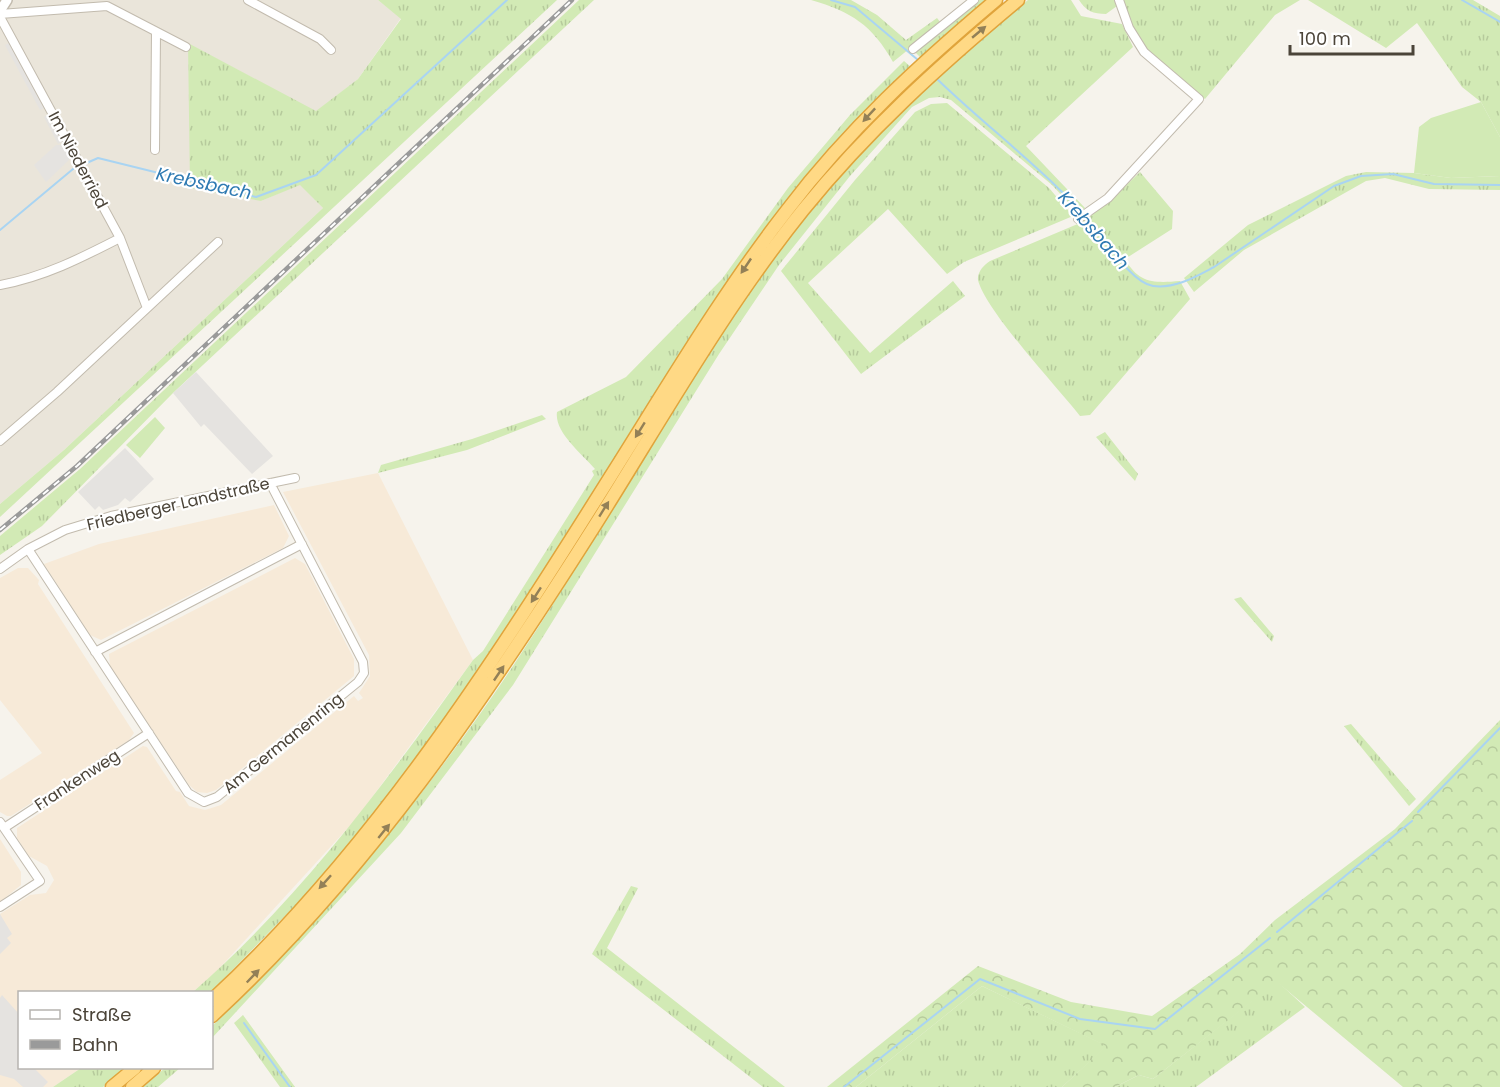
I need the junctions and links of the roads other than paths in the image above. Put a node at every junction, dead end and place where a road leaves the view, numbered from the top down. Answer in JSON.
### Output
{"nodes":[{"id":1,"x":7,"y":0,"type":"edge"},
{"id":2,"x":248,"y":0,"type":"edge"},
{"id":3,"x":974,"y":0,"type":"edge"},
{"id":4,"x":996,"y":0,"type":"edge"},
{"id":5,"x":1018,"y":0,"type":"edge"},
{"id":6,"x":1119,"y":0,"type":"edge"},
{"id":7,"x":0,"y":14,"type":"edge"},
{"id":8,"x":156,"y":32,"type":"junction"},
{"id":9,"x":186,"y":47,"type":"dead end"},
{"id":10,"x":913,"y":49,"type":"dead end"},
{"id":11,"x":331,"y":50,"type":"dead end"},
{"id":12,"x":155,"y":150,"type":"dead end"},
{"id":13,"x":1078,"y":219,"type":"dead end"},
{"id":14,"x":120,"y":238,"type":"junction"},
{"id":15,"x":218,"y":242,"type":"dead end"},
{"id":16,"x":0,"y":285,"type":"edge"},
{"id":17,"x":147,"y":308,"type":"junction"},
{"id":18,"x":0,"y":441,"type":"edge"},
{"id":19,"x":296,"y":478,"type":"dead end"},
{"id":20,"x":270,"y":483,"type":"junction"},
{"id":21,"x":302,"y":544,"type":"junction"},
{"id":22,"x":28,"y":549,"type":"junction"},
{"id":23,"x":0,"y":569,"type":"edge"},
{"id":24,"x":95,"y":652,"type":"junction"},
{"id":25,"x":149,"y":733,"type":"junction"},
{"id":26,"x":2,"y":825,"type":"edge"},
{"id":27,"x":0,"y":907,"type":"edge"},
{"id":28,"x":213,"y":999,"type":"edge"},
{"id":29,"x":213,"y":1015,"type":"edge"},
{"id":30,"x":134,"y":1069,"type":"edge"},
{"id":31,"x":153,"y":1069,"type":"edge"},
{"id":32,"x":112,"y":1087,"type":"edge"},
{"id":33,"x":132,"y":1087,"type":"edge"}],
"edges":[{"from":1,"to":7,"type":"street"},
{"from":2,"to":11,"type":"street"},
{"from":3,"to":10,"type":"street"},
{"from":4,"to":28,"type":"highway","one_way":true},
{"from":29,"to":5,"type":"highway","one_way":true},
{"from":6,"to":13,"type":"street"},
{"from":7,"to":8,"type":"street"},
{"from":7,"to":14,"type":"street","name":"Im Niederried"},
{"from":8,"to":9,"type":"street"},
{"from":8,"to":12,"type":"street"},
{"from":14,"to":16,"type":"street"},
{"from":14,"to":17,"type":"street","name":"Im Niederried"},
{"from":15,"to":17,"type":"street"},
{"from":17,"to":18,"type":"street"},
{"from":19,"to":20,"type":"street","name":"Friedberger Landstraße"},
{"from":20,"to":21,"type":"street","name":"Am Germanenring"},
{"from":20,"to":22,"type":"street","name":"Friedberger Landstraße"},
{"from":21,"to":24,"type":"street"},
{"from":21,"to":25,"type":"street","name":"Am Germanenring"},
{"from":22,"to":23,"type":"street","name":"Friedberger Landstraße"},
{"from":22,"to":24,"type":"street","name":"Am Germanenring"},
{"from":24,"to":25,"type":"street","name":"Am Germanenring"},
{"from":25,"to":26,"type":"street","name":"Frankenweg"},
{"from":26,"to":27,"type":"street"},
{"from":30,"to":32,"type":"highway"},
{"from":31,"to":33,"type":"highway"}]}
